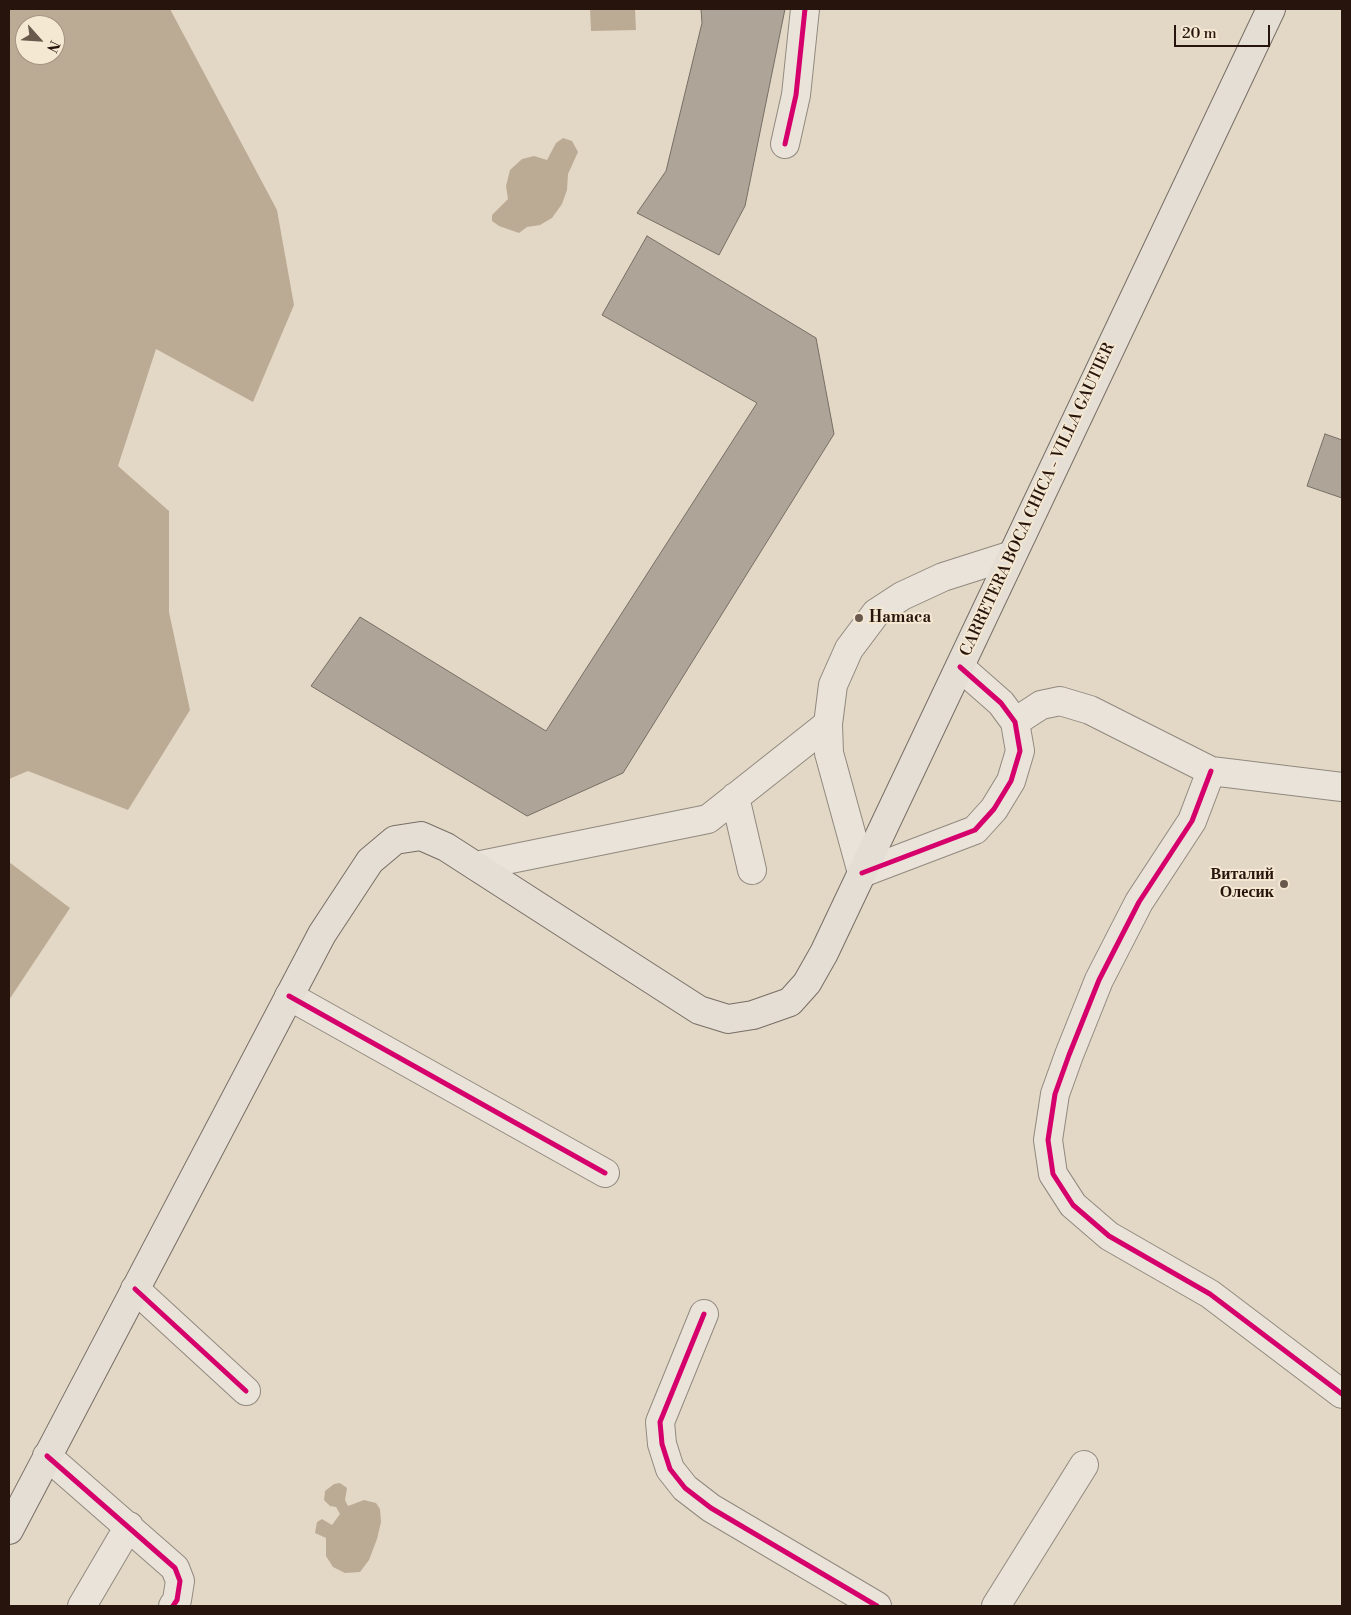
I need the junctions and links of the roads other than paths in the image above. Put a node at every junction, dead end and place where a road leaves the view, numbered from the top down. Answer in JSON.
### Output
{"nodes":[{"id":1,"x":805,"y":9,"type":"edge"},
{"id":2,"x":1271,"y":9,"type":"edge"},
{"id":3,"x":785,"y":144,"type":"dead end"},
{"id":4,"x":1012,"y":556,"type":"junction"},
{"id":5,"x":960,"y":667,"type":"junction"},
{"id":6,"x":1015,"y":722,"type":"junction"},
{"id":7,"x":828,"y":724,"type":"junction"},
{"id":8,"x":1211,"y":771,"type":"junction"},
{"id":9,"x":1342,"y":787,"type":"edge"},
{"id":10,"x":735,"y":798,"type":"junction"},
{"id":11,"x":476,"y":866,"type":"junction"},
{"id":12,"x":752,"y":870,"type":"dead end"},
{"id":13,"x":862,"y":872,"type":"junction"},
{"id":14,"x":289,"y":996,"type":"junction"},
{"id":15,"x":605,"y":1173,"type":"dead end"},
{"id":16,"x":135,"y":1289,"type":"junction"},
{"id":17,"x":704,"y":1314,"type":"dead end"},
{"id":18,"x":246,"y":1391,"type":"dead end"},
{"id":19,"x":1342,"y":1394,"type":"edge"},
{"id":20,"x":47,"y":1456,"type":"junction"},
{"id":21,"x":1084,"y":1465,"type":"dead end"},
{"id":22,"x":128,"y":1526,"type":"junction"},
{"id":23,"x":9,"y":1530,"type":"edge"},
{"id":24,"x":82,"y":1606,"type":"edge"},
{"id":25,"x":173,"y":1606,"type":"edge"},
{"id":26,"x":877,"y":1606,"type":"edge"},
{"id":27,"x":996,"y":1606,"type":"edge"}],
"edges":[{"from":1,"to":3,"type":"street"},
{"from":2,"to":4,"type":"main road","name":"CARRETERA BOCA CHICA - VILLA GAUTIER"},
{"from":4,"to":5,"type":"main road","name":"CARRETERA BOCA CHICA - VILLA GAUTIER"},
{"from":4,"to":7,"type":"street"},
{"from":5,"to":6,"type":"street"},
{"from":5,"to":13,"type":"main road","name":"CARRETERA BOCA CHICA - VILLA GAUTIER"},
{"from":6,"to":8,"type":"street"},
{"from":6,"to":13,"type":"street"},
{"from":7,"to":10,"type":"street"},
{"from":7,"to":13,"type":"street"},
{"from":8,"to":9,"type":"street"},
{"from":8,"to":19,"type":"street"},
{"from":10,"to":11,"type":"street"},
{"from":10,"to":12,"type":"street"},
{"from":11,"to":13,"type":"main road","name":"CARRETERA BOCA CHICA - VILLA GAUTIER"},
{"from":11,"to":14,"type":"main road","name":"CARRETERA BOCA CHICA - VILLA GAUTIER"},
{"from":14,"to":15,"type":"street"},
{"from":14,"to":16,"type":"main road","name":"CARRETERA BOCA CHICA - VILLA GAUTIER"},
{"from":16,"to":18,"type":"street"},
{"from":16,"to":20,"type":"main road","name":"CARRETERA BOCA CHICA - VILLA GAUTIER"},
{"from":17,"to":26,"type":"street"},
{"from":20,"to":22,"type":"street"},
{"from":20,"to":23,"type":"main road","name":"CARRETERA BOCA CHICA - VILLA GAUTIER"},
{"from":21,"to":27,"type":"street"},
{"from":22,"to":24,"type":"street"},
{"from":22,"to":25,"type":"street"}]}
